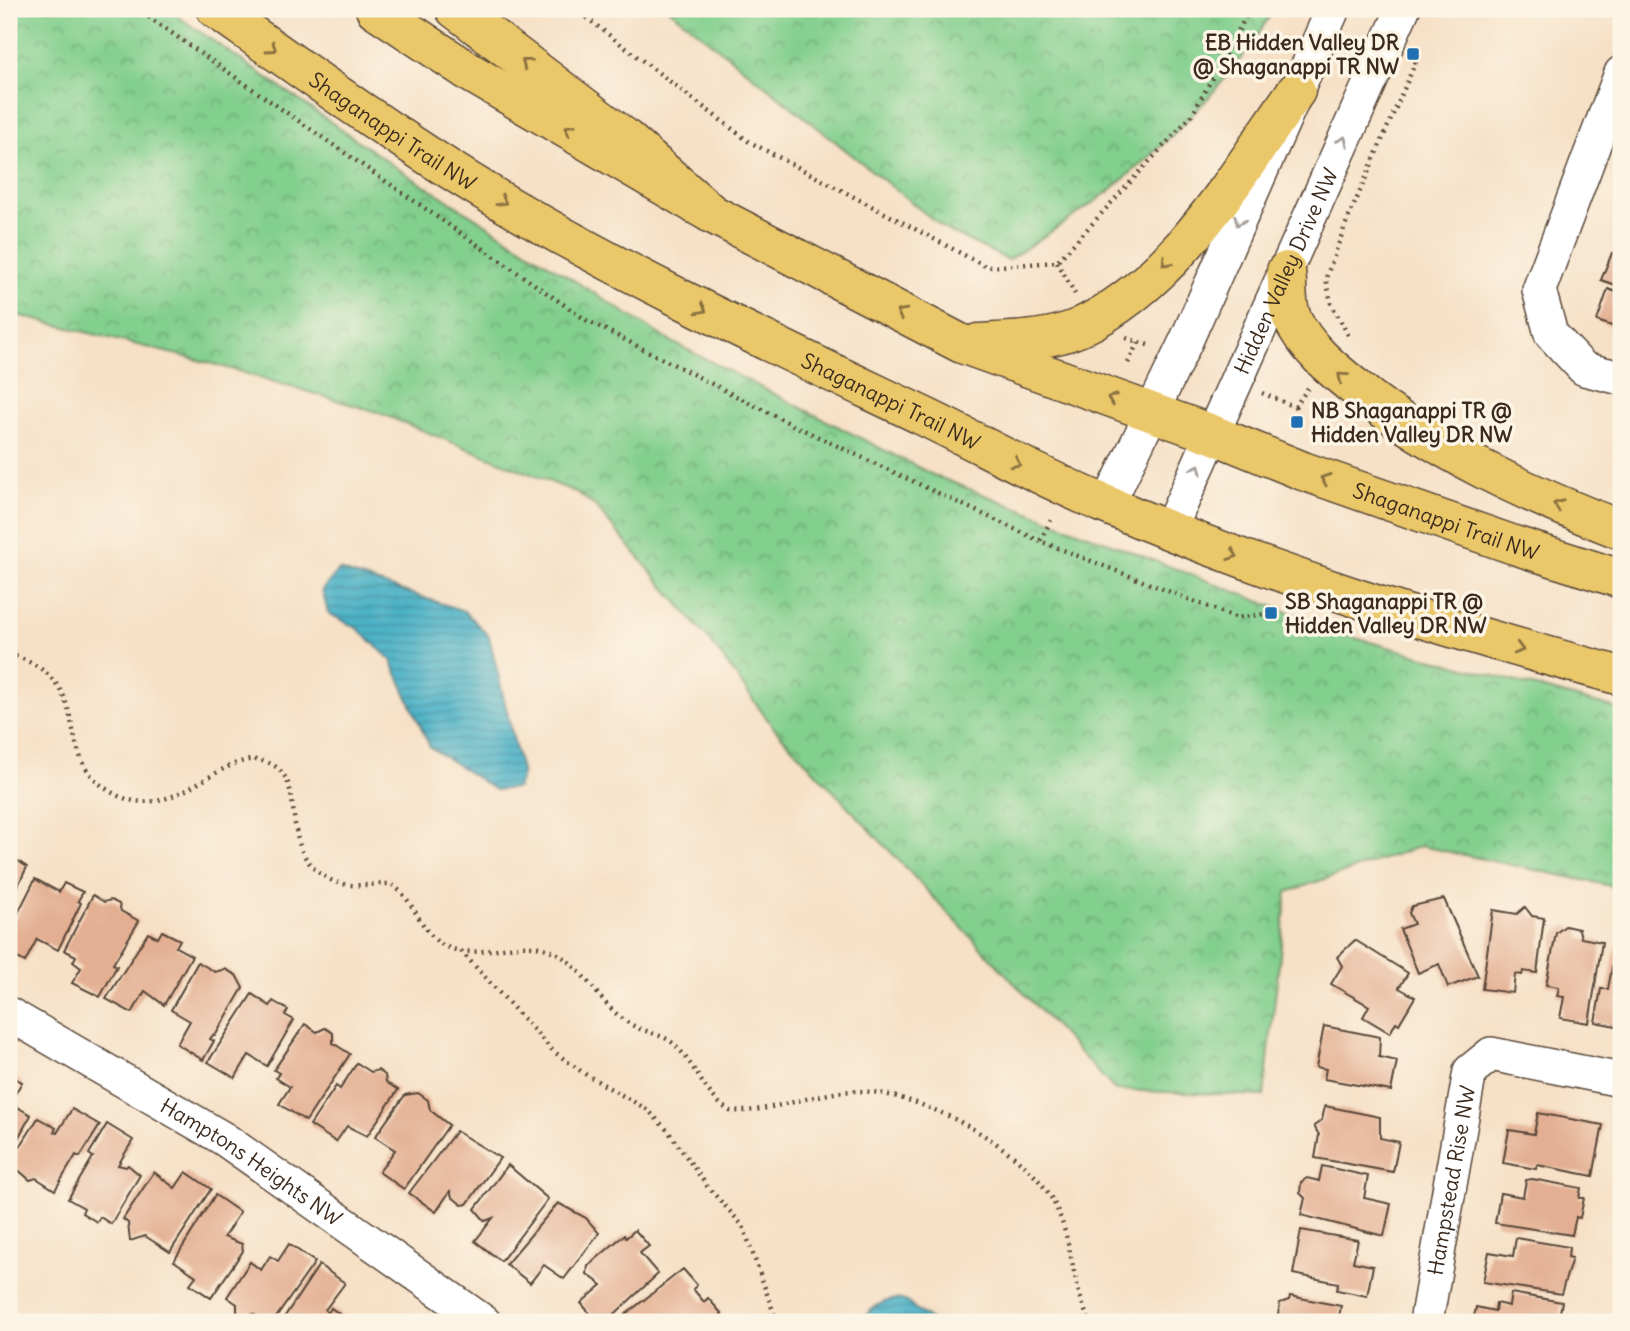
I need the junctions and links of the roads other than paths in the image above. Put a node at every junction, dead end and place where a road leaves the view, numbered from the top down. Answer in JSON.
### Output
{"nodes":[{"id":1,"x":216,"y":9,"type":"edge"},
{"id":2,"x":375,"y":9,"type":"edge"},
{"id":3,"x":455,"y":9,"type":"edge"},
{"id":4,"x":1334,"y":9,"type":"edge"},
{"id":5,"x":1403,"y":9,"type":"edge"},
{"id":6,"x":1621,"y":73,"type":"edge"},
{"id":7,"x":1296,"y":91,"type":"junction"},
{"id":8,"x":712,"y":214,"type":"junction"},
{"id":9,"x":1286,"y":271,"type":"junction"},
{"id":10,"x":962,"y":344,"type":"junction"},
{"id":11,"x":1621,"y":378,"type":"edge"},
{"id":12,"x":1150,"y":412,"type":"junction"},
{"id":13,"x":1212,"y":434,"type":"junction"},
{"id":14,"x":1108,"y":506,"type":"junction"},
{"id":15,"x":1621,"y":530,"type":"edge"},
{"id":16,"x":1170,"y":531,"type":"junction"},
{"id":17,"x":1621,"y":579,"type":"edge"},
{"id":18,"x":1621,"y":676,"type":"edge"},
{"id":19,"x":9,"y":1014,"type":"edge"},
{"id":20,"x":1621,"y":1080,"type":"edge"},
{"id":21,"x":484,"y":1322,"type":"edge"},
{"id":22,"x":1426,"y":1322,"type":"edge"}],
"edges":[{"from":1,"to":14,"type":"main road","name":"Shaganappi Trail NW","one_way":true},
{"from":8,"to":2,"type":"main road","name":"Shaganappi Trail NW","one_way":true},
{"from":8,"to":3,"type":"main road","one_way":true},
{"from":4,"to":7,"type":"street"},
{"from":9,"to":5,"type":"street","name":"Hidden Valley Drive NW","one_way":true},
{"from":6,"to":11,"type":"street"},
{"from":7,"to":10,"type":"main road","one_way":true},
{"from":7,"to":12,"type":"street","one_way":true},
{"from":10,"to":8,"type":"main road","name":"Shaganappi Trail NW","one_way":true},
{"from":9,"to":13,"type":"street","name":"Hidden Valley Drive NW"},
{"from":15,"to":9,"type":"main road","one_way":true},
{"from":12,"to":10,"type":"main road","name":"Shaganappi Trail NW","one_way":true},
{"from":12,"to":13,"type":"main road","name":"Shaganappi Trail NW"},
{"from":12,"to":14,"type":"street"},
{"from":16,"to":13,"type":"street","name":"Hidden Valley Drive NW","one_way":true},
{"from":17,"to":13,"type":"main road","name":"Shaganappi Trail NW","one_way":true},
{"from":14,"to":16,"type":"main road","name":"Shaganappi Trail NW"},
{"from":16,"to":18,"type":"main road","name":"Shaganappi Trail NW","one_way":true},
{"from":19,"to":21,"type":"street","name":"Hamptons Heights NW"},
{"from":20,"to":22,"type":"street","name":"Hampstead Rise NW"}]}
